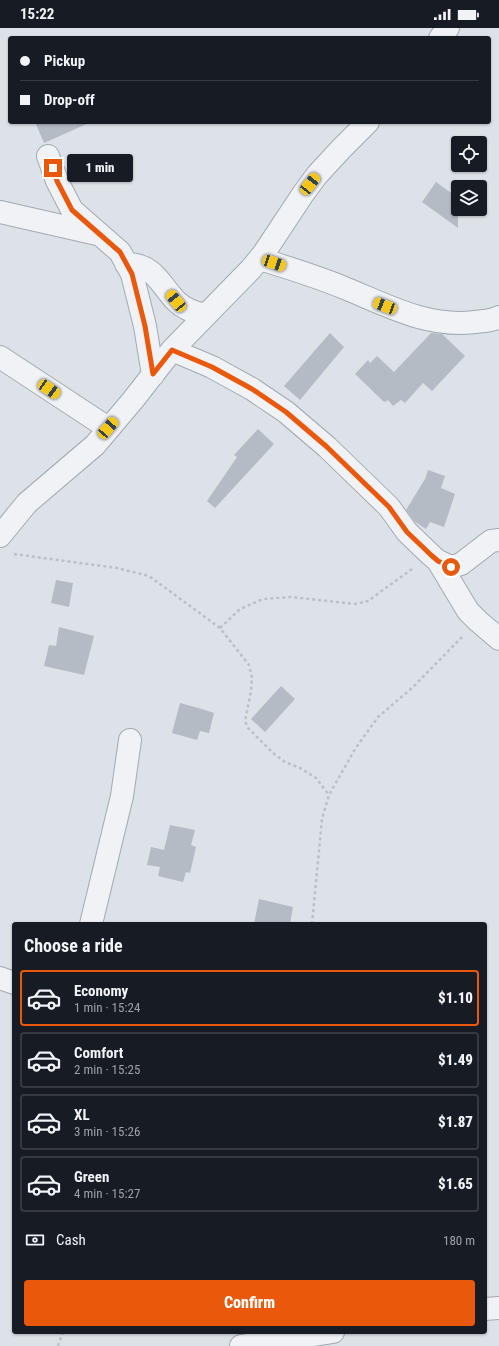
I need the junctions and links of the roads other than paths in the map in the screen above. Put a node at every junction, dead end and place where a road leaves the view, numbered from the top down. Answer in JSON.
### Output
{"nodes":[{"id":1,"x":448,"y":28,"type":"edge"},
{"id":2,"x":442,"y":36,"type":"edge"},
{"id":3,"x":366,"y":124,"type":"edge"},
{"id":4,"x":48,"y":156,"type":"dead end"},
{"id":5,"x":0,"y":212,"type":"edge"},
{"id":6,"x":102,"y":235,"type":"junction"},
{"id":7,"x":260,"y":259,"type":"junction"},
{"id":8,"x":126,"y":264,"type":"junction"},
{"id":9,"x":206,"y":315,"type":"junction"},
{"id":10,"x":499,"y":317,"type":"edge"},
{"id":11,"x":172,"y":350,"type":"junction"},
{"id":12,"x":0,"y":357,"type":"edge"},
{"id":13,"x":153,"y":374,"type":"junction"},
{"id":14,"x":108,"y":428,"type":"junction"},
{"id":15,"x":499,"y":540,"type":"edge"},
{"id":16,"x":4,"y":545,"type":"edge"},
{"id":17,"x":434,"y":558,"type":"junction"},
{"id":18,"x":499,"y":639,"type":"edge"},
{"id":19,"x":130,"y":740,"type":"dead end"},
{"id":20,"x":91,"y":922,"type":"edge"},
{"id":21,"x":0,"y":978,"type":"edge"},
{"id":22,"x":12,"y":982,"type":"edge"},
{"id":23,"x":499,"y":1308,"type":"edge"},
{"id":24,"x":487,"y":1309,"type":"edge"},
{"id":25,"x":325,"y":1334,"type":"edge"},
{"id":26,"x":287,"y":1343,"type":"edge"},
{"id":27,"x":240,"y":1346,"type":"edge"}],
"edges":[{"from":1,"to":2,"type":"street"},
{"from":3,"to":7,"type":"street"},
{"from":4,"to":6,"type":"street"},
{"from":5,"to":6,"type":"street"},
{"from":6,"to":8,"type":"street"},
{"from":7,"to":9,"type":"street"},
{"from":7,"to":10,"type":"street"},
{"from":8,"to":9,"type":"street"},
{"from":8,"to":13,"type":"street"},
{"from":9,"to":11,"type":"street"},
{"from":11,"to":13,"type":"street"},
{"from":11,"to":17,"type":"street"},
{"from":12,"to":14,"type":"street"},
{"from":13,"to":14,"type":"street"},
{"from":14,"to":16,"type":"street"},
{"from":15,"to":17,"type":"street"},
{"from":17,"to":18,"type":"street"},
{"from":19,"to":20,"type":"street"},
{"from":21,"to":22,"type":"street"},
{"from":23,"to":24,"type":"street"},
{"from":25,"to":26,"type":"street"},
{"from":26,"to":27,"type":"street"}]}
